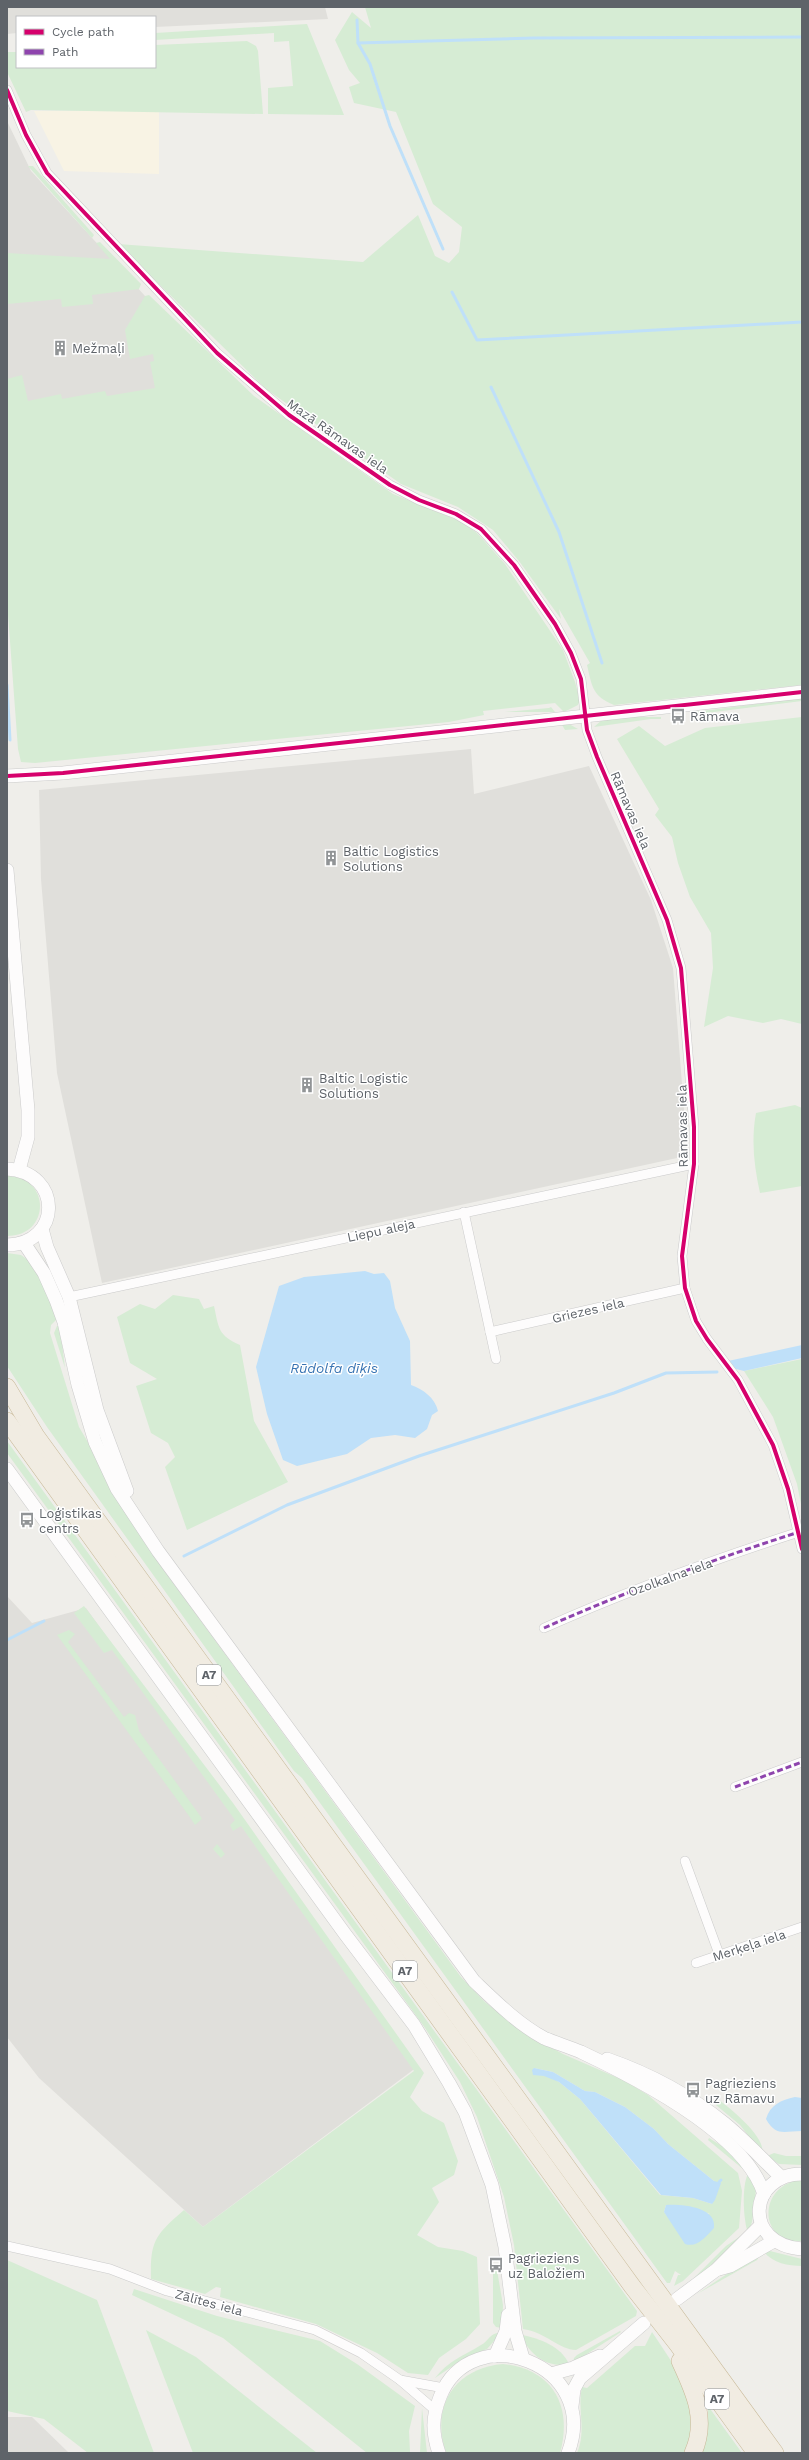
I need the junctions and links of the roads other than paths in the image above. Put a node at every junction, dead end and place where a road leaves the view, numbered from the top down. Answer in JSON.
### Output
{"nodes":[{"id":1,"x":7,"y":90,"type":"edge"},
{"id":2,"x":802,"y":692,"type":"edge"},
{"id":3,"x":586,"y":716,"type":"junction"},
{"id":4,"x":7,"y":776,"type":"edge"},
{"id":5,"x":7,"y":870,"type":"edge"},
{"id":6,"x":694,"y":1164,"type":"junction"},
{"id":7,"x":13,"y":1170,"type":"edge"},
{"id":8,"x":464,"y":1212,"type":"junction"},
{"id":9,"x":42,"y":1229,"type":"junction"},
{"id":10,"x":24,"y":1243,"type":"junction"},
{"id":11,"x":7,"y":1244,"type":"edge"},
{"id":12,"x":685,"y":1288,"type":"junction"},
{"id":13,"x":69,"y":1298,"type":"junction"},
{"id":14,"x":490,"y":1332,"type":"junction"},
{"id":15,"x":496,"y":1359,"type":"dead end"},
{"id":16,"x":9,"y":1393,"type":"edge"},
{"id":17,"x":7,"y":1421,"type":"edge"},
{"id":18,"x":7,"y":1469,"type":"edge"},
{"id":19,"x":133,"y":1512,"type":"junction"},
{"id":20,"x":799,"y":1532,"type":"junction"},
{"id":21,"x":802,"y":1549,"type":"edge"},
{"id":22,"x":544,"y":1628,"type":"dead end"},
{"id":23,"x":802,"y":1762,"type":"edge"},
{"id":24,"x":735,"y":1787,"type":"dead end"},
{"id":25,"x":685,"y":1861,"type":"dead end"},
{"id":26,"x":802,"y":1928,"type":"edge"},
{"id":27,"x":719,"y":1954,"type":"junction"},
{"id":28,"x":696,"y":1962,"type":"dead end"},
{"id":29,"x":580,"y":2052,"type":"junction"},
{"id":30,"x":802,"y":2174,"type":"edge"},
{"id":31,"x":781,"y":2177,"type":"junction"},
{"id":32,"x":764,"y":2194,"type":"junction"},
{"id":33,"x":762,"y":2225,"type":"junction"},
{"id":34,"x":774,"y":2241,"type":"junction"},
{"id":35,"x":7,"y":2246,"type":"edge"},
{"id":36,"x":802,"y":2248,"type":"edge"},
{"id":37,"x":716,"y":2270,"type":"junction"},
{"id":38,"x":511,"y":2298,"type":"junction"},
{"id":39,"x":678,"y":2299,"type":"dead end"},
{"id":40,"x":644,"y":2323,"type":"dead end"},
{"id":41,"x":678,"y":2345,"type":"junction"},
{"id":42,"x":607,"y":2353,"type":"junction"},
{"id":43,"x":495,"y":2356,"type":"junction"},
{"id":44,"x":523,"y":2358,"type":"junction"},
{"id":45,"x":551,"y":2374,"type":"junction"},
{"id":46,"x":400,"y":2380,"type":"junction"},
{"id":47,"x":444,"y":2388,"type":"junction"},
{"id":48,"x":572,"y":2406,"type":"junction"},
{"id":49,"x":435,"y":2410,"type":"junction"},
{"id":50,"x":439,"y":2453,"type":"edge"},
{"id":51,"x":568,"y":2453,"type":"edge"},
{"id":52,"x":692,"y":2453,"type":"edge"},
{"id":53,"x":756,"y":2453,"type":"edge"},
{"id":54,"x":775,"y":2453,"type":"edge"}],
"edges":[{"from":1,"to":3,"type":"street","name":"Mazā Rāmavas iela"},
{"from":2,"to":3,"type":"main road"},
{"from":3,"to":4,"type":"main road"},
{"from":3,"to":6,"type":"street","name":"Rāmavas iela"},
{"from":5,"to":7,"type":"main road"},
{"from":6,"to":8,"type":"street","name":"Liepu aleja"},
{"from":6,"to":12,"type":"street","name":"Rāmavas iela"},
{"from":7,"to":9,"type":"main road"},
{"from":8,"to":13,"type":"street","name":"Liepu aleja"},
{"from":8,"to":14,"type":"street"},
{"from":9,"to":10,"type":"main road"},
{"from":9,"to":13,"type":"main road"},
{"from":10,"to":11,"type":"main road"},
{"from":10,"to":19,"type":"main road"},
{"from":12,"to":14,"type":"street","name":"Griezes iela"},
{"from":12,"to":20,"type":"street","name":"Rāmavas iela"},
{"from":13,"to":19,"type":"main road"},
{"from":14,"to":15,"type":"street"},
{"from":16,"to":54,"type":"highway","number":"A7"},
{"from":17,"to":41,"type":"highway","number":"A7"},
{"from":18,"to":38,"type":"main road"},
{"from":19,"to":29,"type":"main road"},
{"from":20,"to":21,"type":"street","name":"Rāmavas iela"},
{"from":20,"to":22,"type":"street","name":"Ozolkalna iela"},
{"from":23,"to":24,"type":"street"},
{"from":25,"to":27,"type":"street"},
{"from":26,"to":27,"type":"street","name":"Merķeļa iela"},
{"from":27,"to":28,"type":"street","name":"Merķeļa iela"},
{"from":29,"to":31,"type":"main road"},
{"from":29,"to":32,"type":"main road"},
{"from":30,"to":31,"type":"main road"},
{"from":31,"to":32,"type":"main road"},
{"from":32,"to":33,"type":"main road"},
{"from":33,"to":34,"type":"main road"},
{"from":33,"to":37,"type":"main road"},
{"from":34,"to":36,"type":"main road"},
{"from":34,"to":37,"type":"main road"},
{"from":35,"to":46,"type":"street","name":"Zālītes iela"},
{"from":37,"to":39,"type":"main road"},
{"from":38,"to":43,"type":"main road"},
{"from":38,"to":44,"type":"main road"},
{"from":40,"to":42,"type":"main road"},
{"from":41,"to":52,"type":"highway"},
{"from":41,"to":53,"type":"highway","number":"A7"},
{"from":42,"to":45,"type":"main road"},
{"from":42,"to":48,"type":"main road"},
{"from":43,"to":44,"type":"main road"},
{"from":43,"to":47,"type":"main road"},
{"from":44,"to":45,"type":"main road"},
{"from":45,"to":48,"type":"main road"},
{"from":46,"to":47,"type":"street","name":"Zālītes iela"},
{"from":46,"to":49,"type":"street","name":"Zālītes iela"},
{"from":47,"to":49,"type":"main road"},
{"from":48,"to":51,"type":"main road"},
{"from":49,"to":50,"type":"main road"}]}
